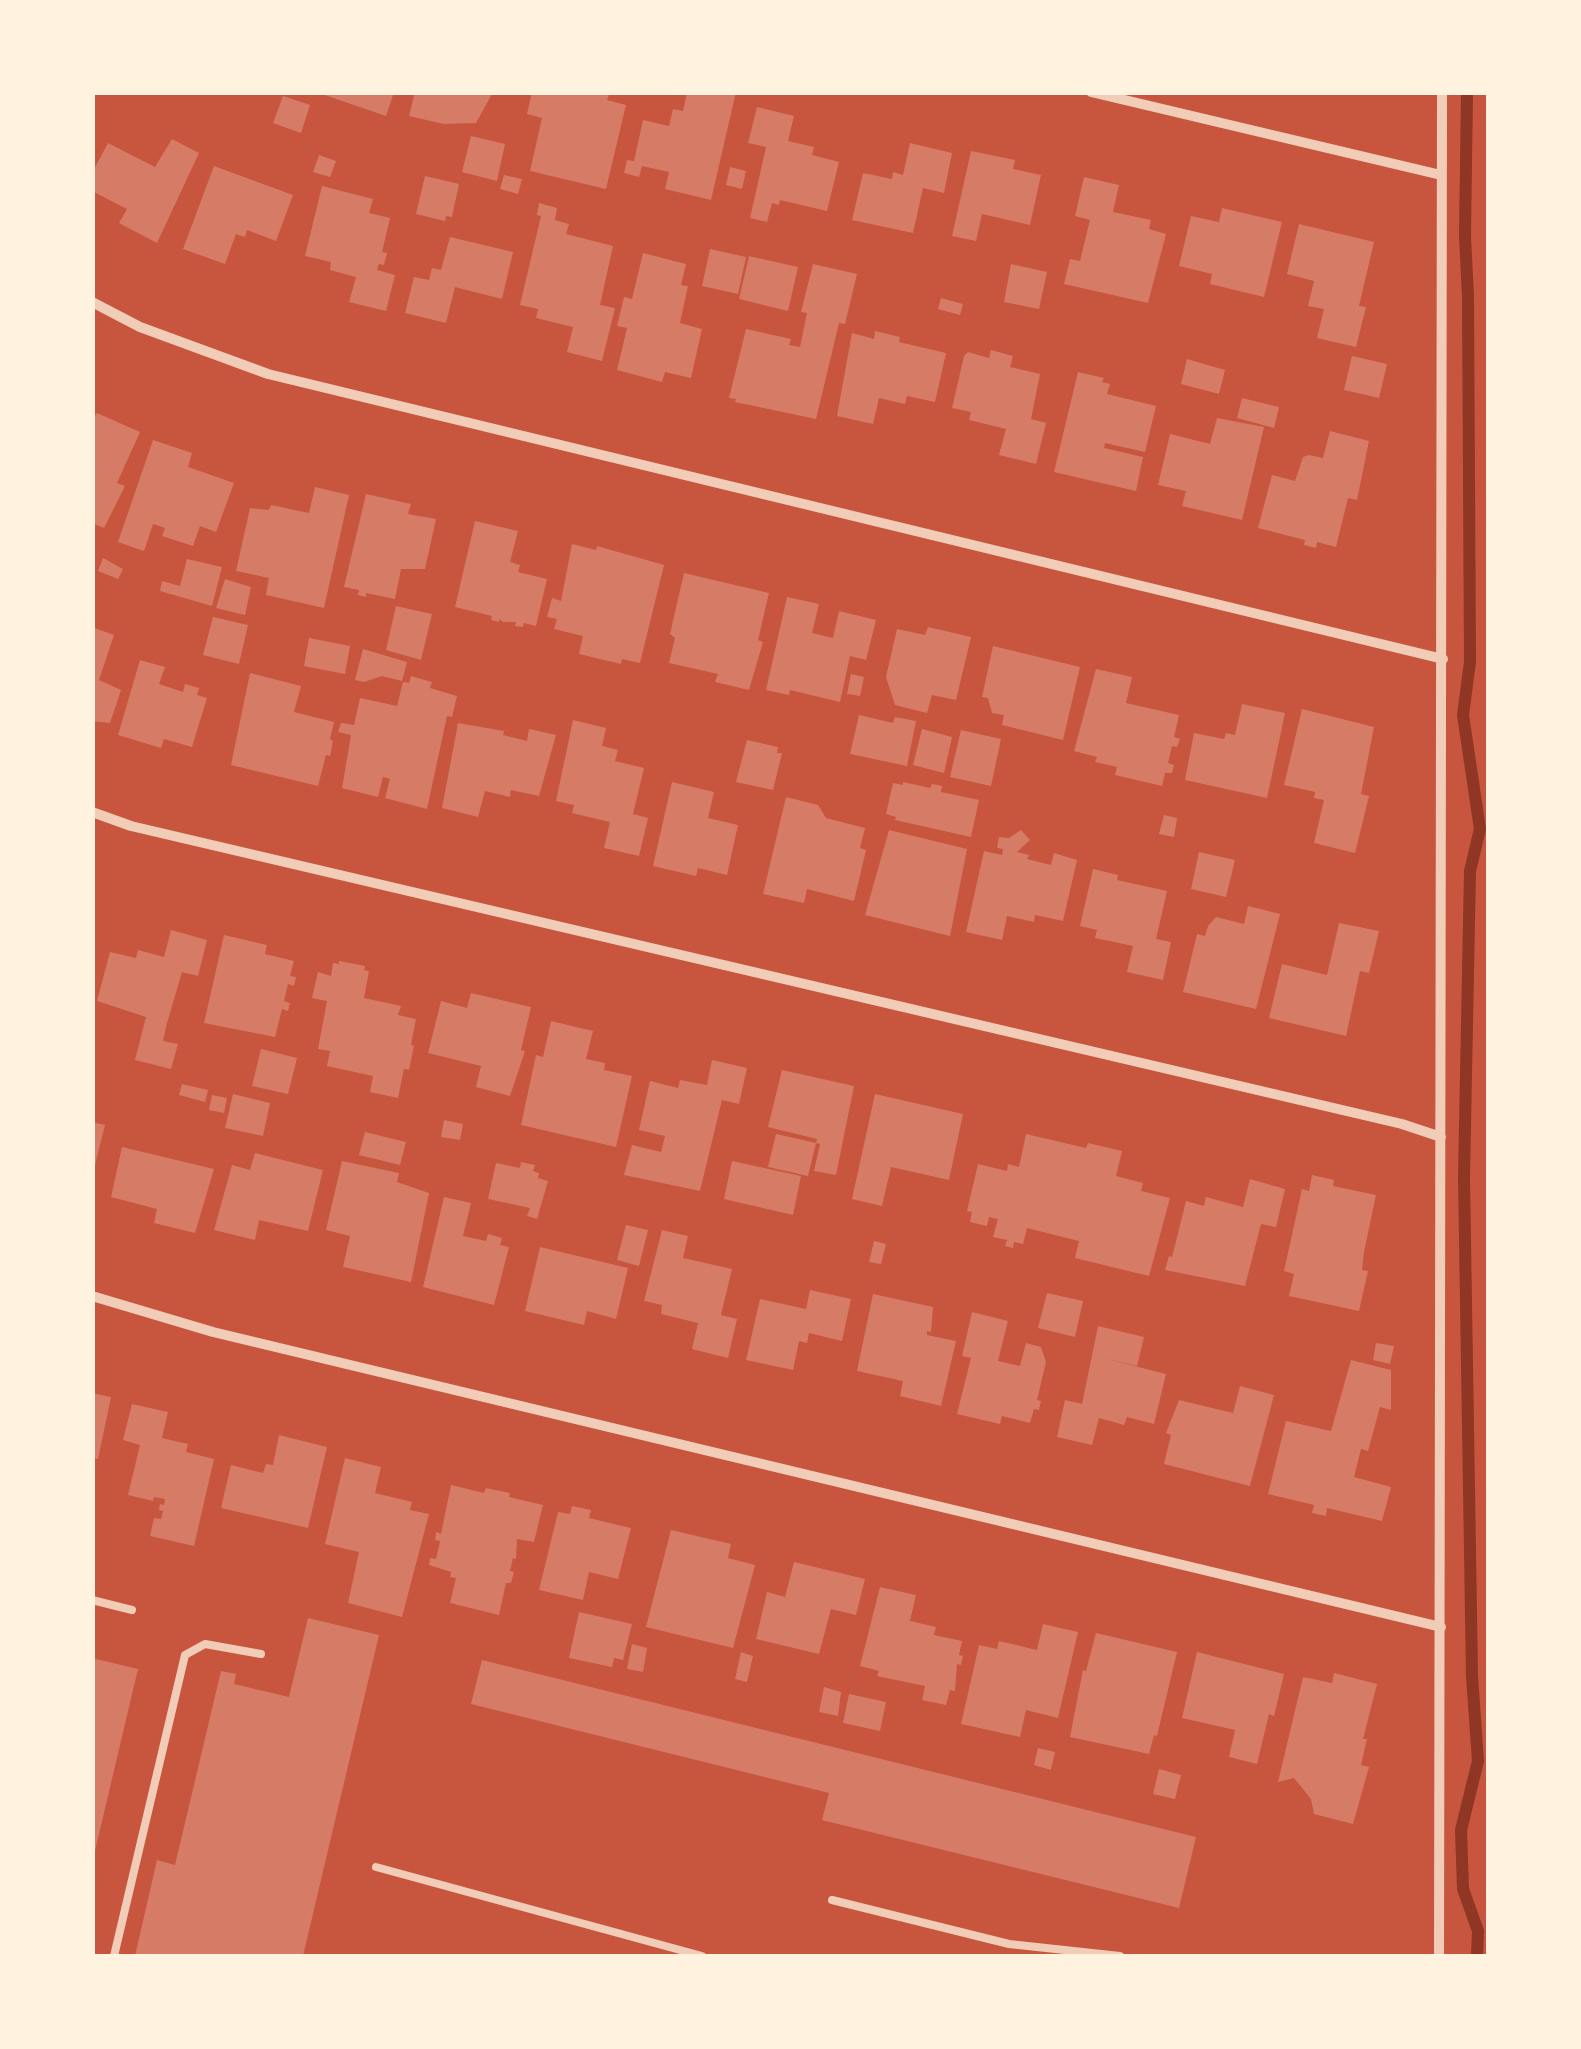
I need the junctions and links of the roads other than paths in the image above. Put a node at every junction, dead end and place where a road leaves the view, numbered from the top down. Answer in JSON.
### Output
{"nodes":[{"id":1,"x":1092,"y":92,"type":"edge"},
{"id":2,"x":1442,"y":92,"type":"edge"},
{"id":3,"x":1442,"y":175,"type":"junction"},
{"id":4,"x":92,"y":302,"type":"edge"},
{"id":5,"x":1442,"y":659,"type":"junction"},
{"id":6,"x":92,"y":812,"type":"edge"},
{"id":7,"x":1441,"y":1137,"type":"junction"},
{"id":8,"x":92,"y":1296,"type":"edge"},
{"id":9,"x":92,"y":1600,"type":"edge"},
{"id":10,"x":132,"y":1610,"type":"dead end"},
{"id":11,"x":1442,"y":1627,"type":"junction"},
{"id":12,"x":260,"y":1654,"type":"dead end"},
{"id":13,"x":376,"y":1867,"type":"dead end"},
{"id":14,"x":832,"y":1900,"type":"dead end"},
{"id":15,"x":114,"y":1956,"type":"edge"},
{"id":16,"x":702,"y":1956,"type":"edge"},
{"id":17,"x":1120,"y":1956,"type":"edge"},
{"id":18,"x":1440,"y":1956,"type":"edge"}],
"edges":[{"from":1,"to":3,"type":"street"},
{"from":2,"to":3,"type":"street"},
{"from":3,"to":5,"type":"street"},
{"from":4,"to":5,"type":"street"},
{"from":5,"to":7,"type":"street"},
{"from":6,"to":7,"type":"street"},
{"from":7,"to":11,"type":"street"},
{"from":8,"to":11,"type":"street"},
{"from":9,"to":10,"type":"lane"},
{"from":11,"to":18,"type":"street"},
{"from":12,"to":15,"type":"lane"},
{"from":13,"to":16,"type":"lane"},
{"from":14,"to":17,"type":"lane"}]}
